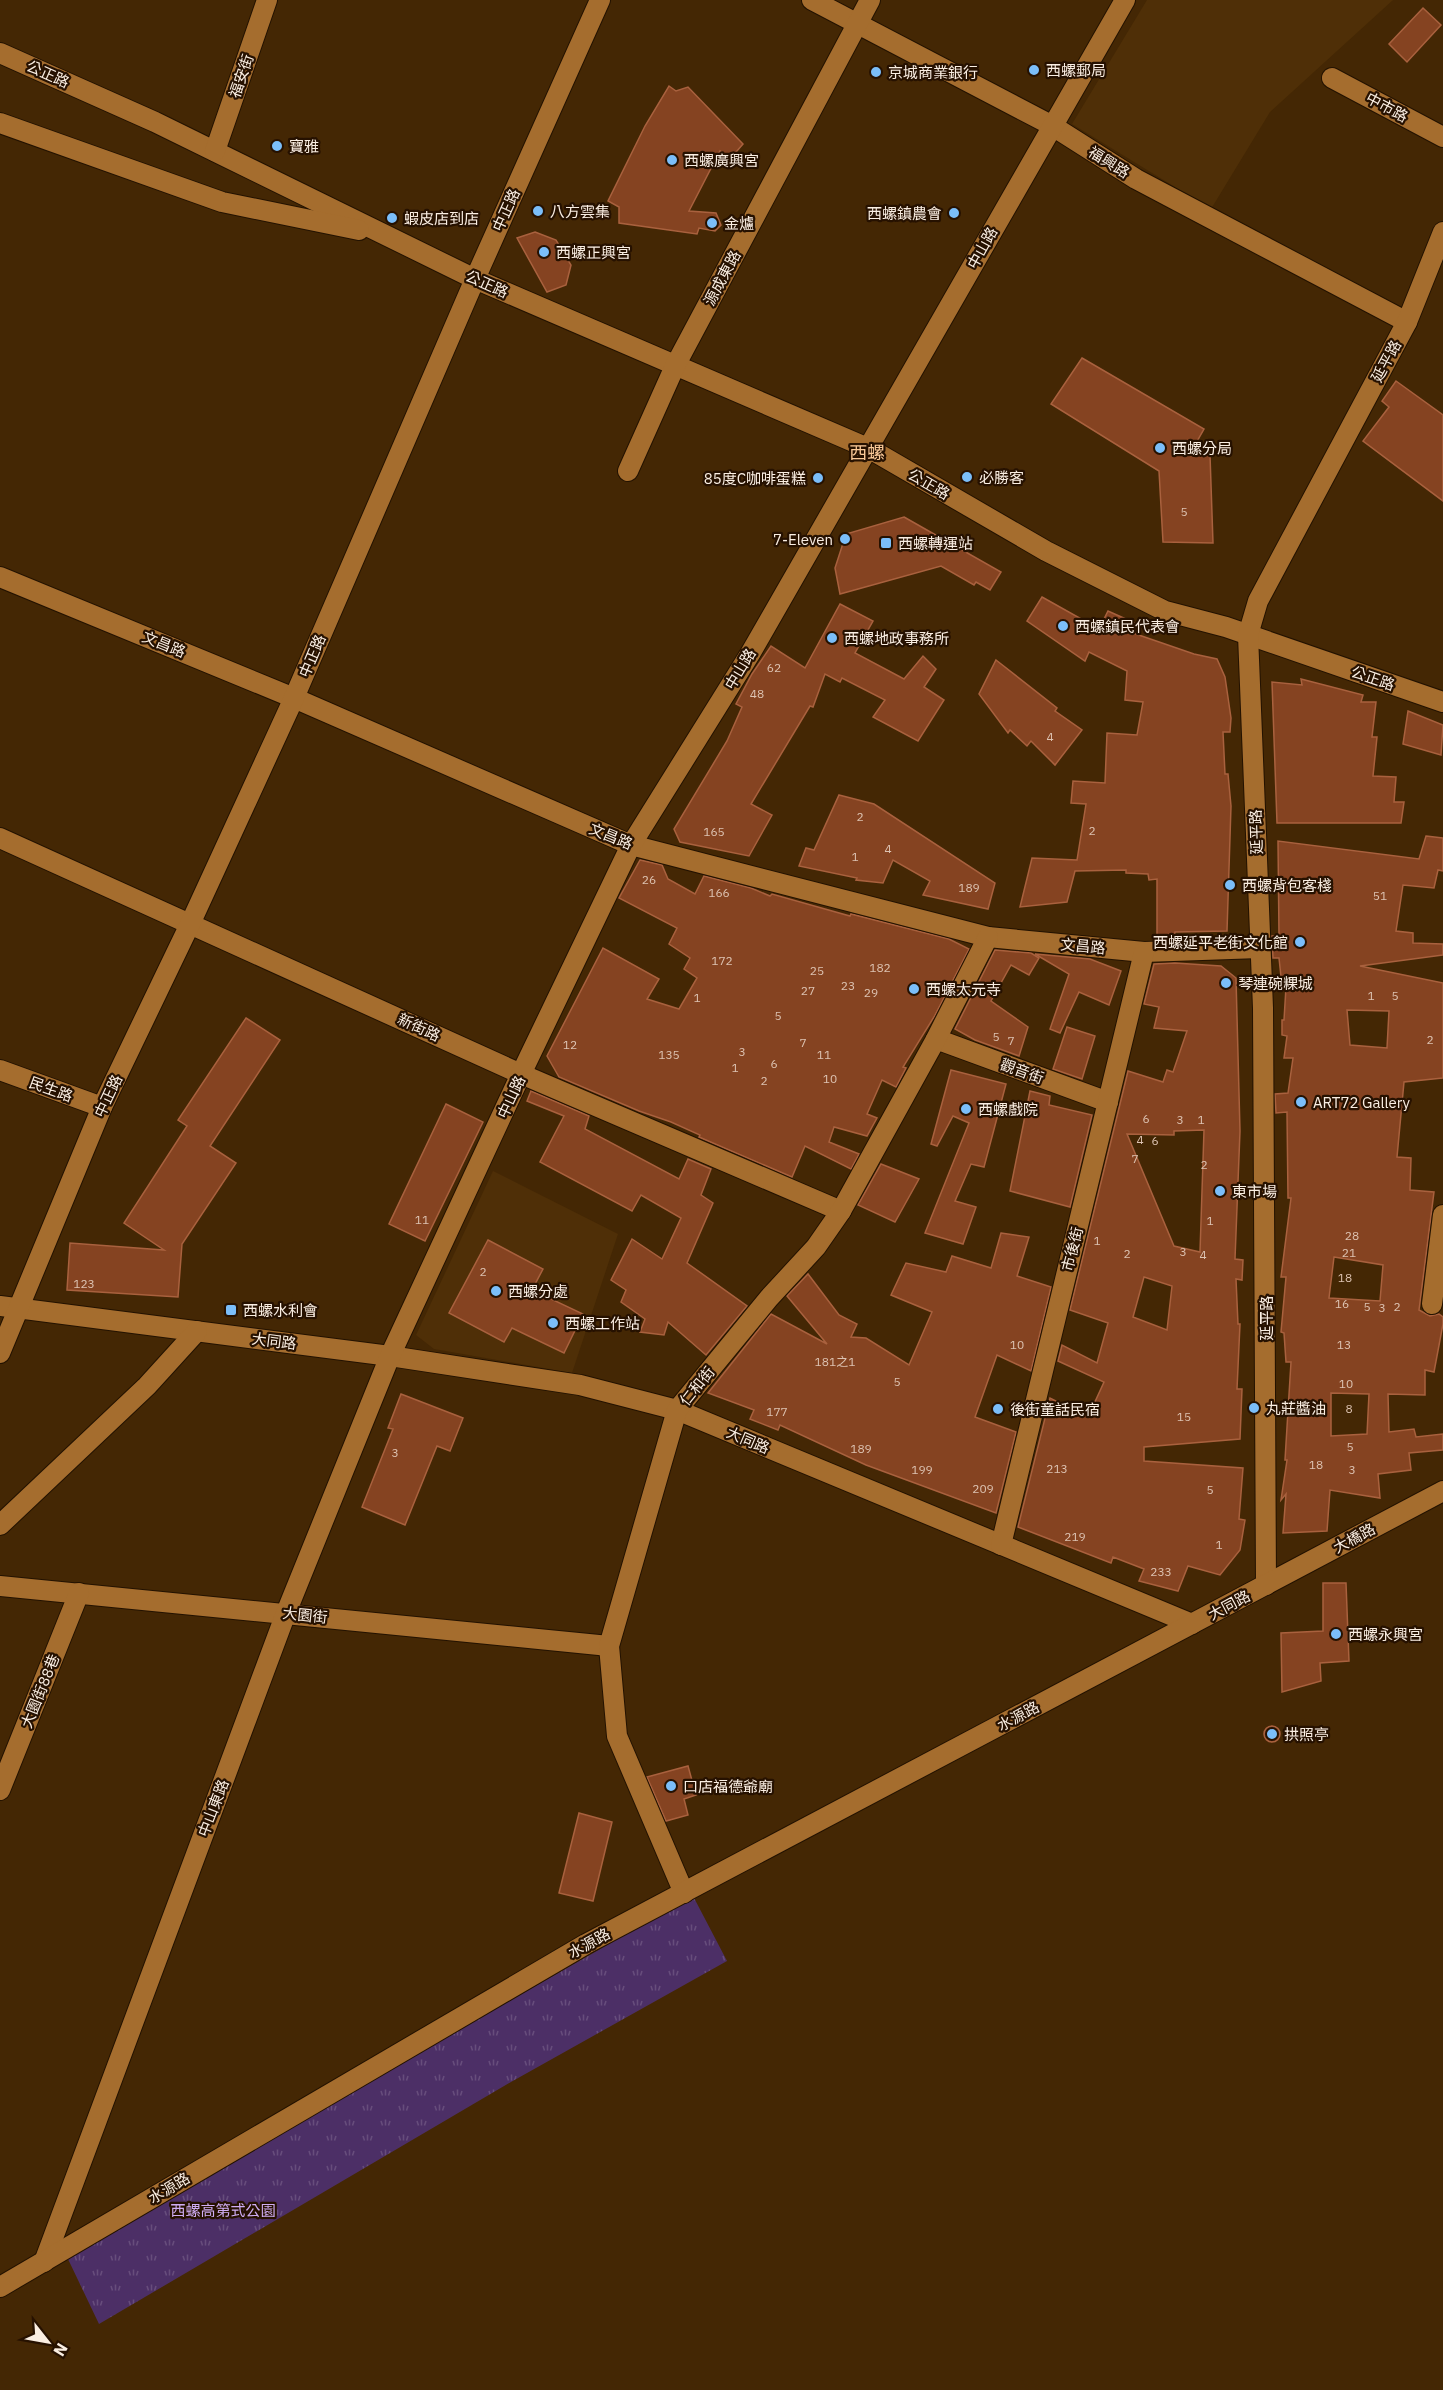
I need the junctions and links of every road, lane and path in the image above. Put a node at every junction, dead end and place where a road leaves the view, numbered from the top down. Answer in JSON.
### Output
{"nodes":[{"id":1,"x":267,"y":0,"type":"edge"},
{"id":2,"x":600,"y":0,"type":"edge"},
{"id":3,"x":812,"y":0,"type":"edge"},
{"id":4,"x":870,"y":0,"type":"edge"},
{"id":5,"x":1125,"y":0,"type":"edge"},
{"id":6,"x":857,"y":26,"type":"junction"},
{"id":7,"x":0,"y":53,"type":"edge"},
{"id":8,"x":1332,"y":78,"type":"dead end"},
{"id":9,"x":0,"y":123,"type":"edge"},
{"id":10,"x":1051,"y":125,"type":"junction"},
{"id":11,"x":1443,"y":137,"type":"edge"},
{"id":12,"x":214,"y":151,"type":"junction"},
{"id":13,"x":1443,"y":232,"type":"edge"},
{"id":14,"x":388,"y":236,"type":"junction"},
{"id":15,"x":475,"y":279,"type":"junction"},
{"id":16,"x":1407,"y":322,"type":"junction"},
{"id":17,"x":675,"y":366,"type":"junction"},
{"id":18,"x":870,"y":449,"type":"junction"},
{"id":19,"x":628,"y":471,"type":"dead end"},
{"id":20,"x":0,"y":577,"type":"edge"},
{"id":21,"x":1248,"y":635,"type":"junction"},
{"id":22,"x":294,"y":698,"type":"junction"},
{"id":23,"x":1443,"y":702,"type":"edge"},
{"id":24,"x":0,"y":838,"type":"edge"},
{"id":25,"x":631,"y":845,"type":"junction"},
{"id":26,"x":191,"y":922,"type":"junction"},
{"id":27,"x":988,"y":937,"type":"junction"},
{"id":28,"x":1260,"y":948,"type":"junction"},
{"id":29,"x":1143,"y":952,"type":"junction"},
{"id":30,"x":936,"y":1039,"type":"junction"},
{"id":31,"x":0,"y":1070,"type":"edge"},
{"id":32,"x":521,"y":1074,"type":"junction"},
{"id":33,"x":1108,"y":1102,"type":"junction"},
{"id":34,"x":102,"y":1107,"type":"junction"},
{"id":35,"x":841,"y":1211,"type":"junction"},
{"id":36,"x":1443,"y":1215,"type":"edge"},
{"id":37,"x":1432,"y":1304,"type":"dead end"},
{"id":38,"x":8,"y":1307,"type":"edge"},
{"id":39,"x":197,"y":1331,"type":"junction"},
{"id":40,"x":0,"y":1353,"type":"edge"},
{"id":41,"x":390,"y":1356,"type":"junction"},
{"id":42,"x":677,"y":1410,"type":"junction"},
{"id":43,"x":1443,"y":1491,"type":"edge"},
{"id":44,"x":0,"y":1525,"type":"edge"},
{"id":45,"x":1001,"y":1545,"type":"junction"},
{"id":46,"x":1266,"y":1585,"type":"junction"},
{"id":47,"x":0,"y":1586,"type":"edge"},
{"id":48,"x":79,"y":1593,"type":"junction"},
{"id":49,"x":286,"y":1613,"type":"junction"},
{"id":50,"x":1192,"y":1624,"type":"junction"},
{"id":51,"x":609,"y":1646,"type":"junction"},
{"id":52,"x":0,"y":1790,"type":"edge"},
{"id":53,"x":684,"y":1893,"type":"junction"},
{"id":54,"x":44,"y":2262,"type":"junction"},
{"id":55,"x":0,"y":2287,"type":"edge"}],
"edges":[{"from":1,"to":12,"type":"street","name":"福安街"},
{"from":2,"to":15,"type":"street","name":"中正路"},
{"from":3,"to":6,"type":"street","name":"福興路"},
{"from":4,"to":6,"type":"street","name":"源成東路"},
{"from":5,"to":10,"type":"street","name":"中山路"},
{"from":6,"to":10,"type":"street","name":"福興路"},
{"from":6,"to":17,"type":"street","name":"源成東路"},
{"from":7,"to":12,"type":"street","name":"公正路"},
{"from":8,"to":11,"type":"street","name":"中市路"},
{"from":9,"to":14,"type":"street","name":"公正路"},
{"from":10,"to":16,"type":"street","name":"福興路"},
{"from":10,"to":18,"type":"street","name":"中山路"},
{"from":12,"to":14,"type":"street","name":"公正路"},
{"from":13,"to":16,"type":"street","name":"延平路"},
{"from":14,"to":15,"type":"street","name":"公正路"},
{"from":15,"to":17,"type":"street","name":"公正路"},
{"from":15,"to":22,"type":"street","name":"中正路"},
{"from":16,"to":21,"type":"street","name":"延平路"},
{"from":17,"to":18,"type":"street","name":"公正路"},
{"from":17,"to":19,"type":"street","name":"源成東路"},
{"from":18,"to":21,"type":"street","name":"公正路"},
{"from":18,"to":25,"type":"street","name":"中山路"},
{"from":20,"to":22,"type":"street","name":"文昌路"},
{"from":21,"to":23,"type":"street","name":"公正路"},
{"from":21,"to":28,"type":"street","name":"延平路"},
{"from":22,"to":25,"type":"street","name":"文昌路"},
{"from":22,"to":26,"type":"street","name":"中正路"},
{"from":24,"to":26,"type":"street","name":"新街路"},
{"from":25,"to":27,"type":"street","name":"文昌路"},
{"from":25,"to":32,"type":"street","name":"中山路"},
{"from":26,"to":32,"type":"street","name":"新街路"},
{"from":26,"to":34,"type":"street","name":"中正路"},
{"from":27,"to":29,"type":"street","name":"文昌路"},
{"from":27,"to":30,"type":"street","name":"仁和街"},
{"from":28,"to":29,"type":"street","name":"文昌路"},
{"from":28,"to":46,"type":"street","name":"延平路"},
{"from":29,"to":33,"type":"street","name":"市後街"},
{"from":30,"to":33,"type":"street","name":"觀音街"},
{"from":30,"to":35,"type":"street","name":"仁和街"},
{"from":31,"to":34,"type":"street","name":"民生路"},
{"from":32,"to":35,"type":"street","name":"新街路"},
{"from":32,"to":41,"type":"street","name":"中山路"},
{"from":33,"to":45,"type":"street","name":"市後街"},
{"from":34,"to":38,"type":"street","name":"中正路"},
{"from":35,"to":42,"type":"street","name":"仁和街"},
{"from":36,"to":37,"type":"street"},
{"from":38,"to":39,"type":"street","name":"大同路"},
{"from":38,"to":40,"type":"street","name":"中正路"},
{"from":39,"to":41,"type":"street","name":"大同路"},
{"from":39,"to":44,"type":"street"},
{"from":41,"to":42,"type":"street","name":"大同路"},
{"from":41,"to":49,"type":"street","name":"中山東路"},
{"from":42,"to":45,"type":"street","name":"大同路"},
{"from":42,"to":51,"type":"street","name":"仁和街"},
{"from":43,"to":46,"type":"street","name":"大橋路"},
{"from":45,"to":50,"type":"street","name":"大同路"},
{"from":46,"to":50,"type":"street","name":"大同路"},
{"from":47,"to":48,"type":"street","name":"大園街"},
{"from":48,"to":49,"type":"street","name":"大園街"},
{"from":48,"to":52,"type":"street","name":"大園街88巷"},
{"from":49,"to":51,"type":"street","name":"大園街"},
{"from":49,"to":54,"type":"street","name":"中山東路"},
{"from":50,"to":53,"type":"street","name":"水源路"},
{"from":51,"to":53,"type":"street","name":"仁和街"},
{"from":53,"to":54,"type":"street","name":"水源路"},
{"from":54,"to":55,"type":"street","name":"水源路"}]}
